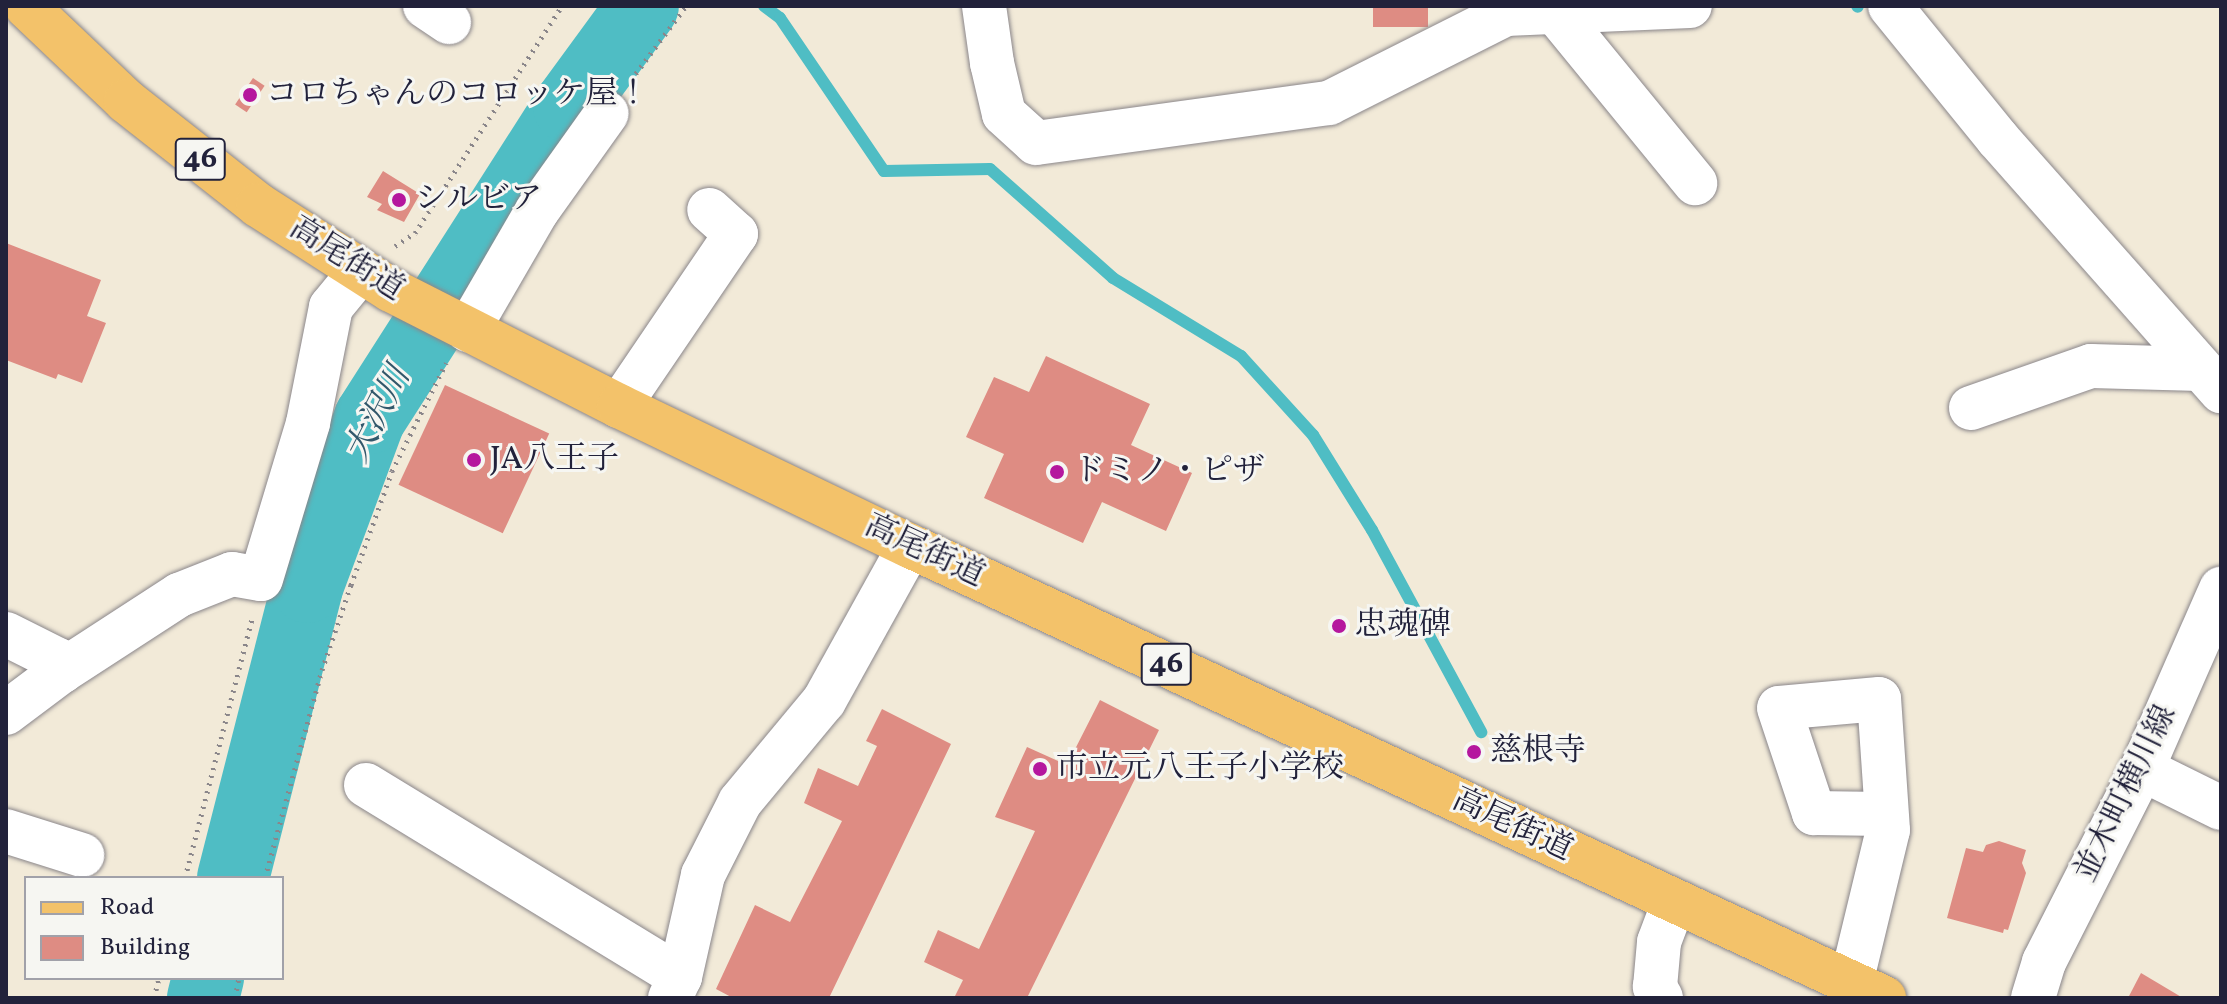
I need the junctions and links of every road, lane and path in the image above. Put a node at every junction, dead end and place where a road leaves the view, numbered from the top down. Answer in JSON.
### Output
{"nodes":[{"id":1,"x":26,"y":6,"type":"edge"},
{"id":2,"x":562,"y":6,"type":"edge"},
{"id":3,"x":686,"y":6,"type":"edge"},
{"id":4,"x":984,"y":6,"type":"edge"},
{"id":5,"x":1690,"y":6,"type":"edge"},
{"id":6,"x":1890,"y":6,"type":"edge"},
{"id":7,"x":1556,"y":13,"type":"junction"},
{"id":8,"x":607,"y":113,"type":"joint"},
{"id":9,"x":1695,"y":183,"type":"dead end"},
{"id":10,"x":709,"y":210,"type":"dead end"},
{"id":11,"x":375,"y":281,"type":"junction"},
{"id":12,"x":460,"y":326,"type":"junction"},
{"id":13,"x":2210,"y":380,"type":"edge"},
{"id":14,"x":619,"y":406,"type":"junction"},
{"id":15,"x":1971,"y":408,"type":"dead end"},
{"id":16,"x":910,"y":546,"type":"junction"},
{"id":17,"x":261,"y":579,"type":"junction"},
{"id":18,"x":2221,"y":589,"type":"edge"},
{"id":19,"x":6,"y":634,"type":"edge"},
{"id":20,"x":62,"y":671,"type":"junction"},
{"id":21,"x":6,"y":713,"type":"edge"},
{"id":22,"x":2142,"y":769,"type":"junction"},
{"id":23,"x":366,"y":785,"type":"dead end"},
{"id":24,"x":2221,"y":808,"type":"edge"},
{"id":25,"x":1884,"y":814,"type":"dead end"},
{"id":26,"x":6,"y":831,"type":"edge"},
{"id":27,"x":82,"y":855,"type":"dead end"},
{"id":28,"x":186,"y":876,"type":"edge"},
{"id":29,"x":266,"y":876,"type":"edge"},
{"id":30,"x":1674,"y":902,"type":"junction"},
{"id":31,"x":675,"y":988,"type":"edge"},
{"id":32,"x":1868,"y":991,"type":"edge"},
{"id":33,"x":1661,"y":998,"type":"edge"},
{"id":34,"x":2033,"y":998,"type":"edge"}],
"edges":[{"from":1,"to":11,"type":"main road","name":"高尾街道","number":"46"},
{"from":2,"to":11,"type":"path"},
{"from":3,"to":8,"type":"path"},
{"from":4,"to":7,"type":"street"},
{"from":5,"to":7,"type":"street"},
{"from":6,"to":13,"type":"street"},
{"from":7,"to":9,"type":"street"},
{"from":8,"to":12,"type":"street"},
{"from":10,"to":14,"type":"street"},
{"from":11,"to":12,"type":"main road","name":"高尾街道","number":"46"},
{"from":11,"to":17,"type":"street"},
{"from":12,"to":14,"type":"main road","name":"高尾街道","number":"46"},
{"from":12,"to":29,"type":"path"},
{"from":13,"to":15,"type":"street"},
{"from":14,"to":16,"type":"main road","name":"高尾街道","number":"46"},
{"from":16,"to":30,"type":"main road","name":"高尾街道","number":"46"},
{"from":16,"to":31,"type":"street"},
{"from":17,"to":20,"type":"street"},
{"from":17,"to":28,"type":"path"},
{"from":18,"to":22,"type":"street","name":"並木町横川線"},
{"from":19,"to":20,"type":"street"},
{"from":20,"to":21,"type":"street"},
{"from":22,"to":24,"type":"street"},
{"from":22,"to":34,"type":"street","name":"並木町横川線"},
{"from":23,"to":31,"type":"street"},
{"from":25,"to":32,"type":"street"},
{"from":26,"to":27,"type":"street"},
{"from":30,"to":32,"type":"main road","name":"高尾街道","number":"46"},
{"from":30,"to":33,"type":"street"}]}
